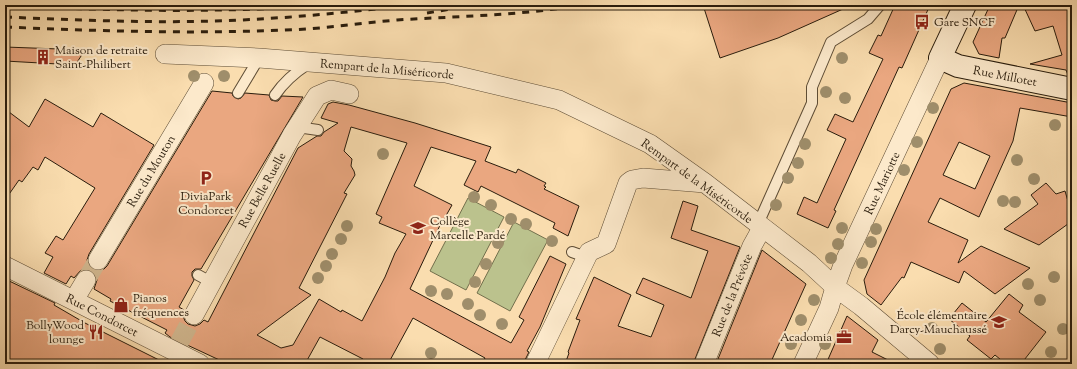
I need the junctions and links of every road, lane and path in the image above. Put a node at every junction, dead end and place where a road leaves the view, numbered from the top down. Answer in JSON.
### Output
{"nodes":[{"id":1,"x":880,"y":5,"type":"edge"},
{"id":2,"x":965,"y":5,"type":"edge"},
{"id":3,"x":166,"y":54,"type":"dead end"},
{"id":4,"x":259,"y":58,"type":"junction"},
{"id":5,"x":940,"y":58,"type":"junction"},
{"id":6,"x":310,"y":62,"type":"junction"},
{"id":7,"x":1072,"y":89,"type":"edge"},
{"id":8,"x":202,"y":92,"type":"dead end"},
{"id":9,"x":238,"y":93,"type":"dead end"},
{"id":10,"x":349,"y":94,"type":"dead end"},
{"id":11,"x":275,"y":95,"type":"dead end"},
{"id":12,"x":297,"y":127,"type":"junction"},
{"id":13,"x":318,"y":130,"type":"dead end"},
{"id":14,"x":705,"y":183,"type":"junction"},
{"id":15,"x":760,"y":226,"type":"junction"},
{"id":16,"x":98,"y":260,"type":"tunnel mouth"},
{"id":17,"x":5,"y":266,"type":"edge"},
{"id":18,"x":86,"y":280,"type":"tunnel mouth"},
{"id":19,"x":835,"y":287,"type":"junction"},
{"id":20,"x":74,"y":300,"type":"junction"},
{"id":21,"x":194,"y":315,"type":"tunnel mouth"},
{"id":22,"x":200,"y":364,"type":"edge"},
{"id":23,"x":535,"y":364,"type":"edge"},
{"id":24,"x":704,"y":364,"type":"edge"},
{"id":25,"x":803,"y":364,"type":"edge"},
{"id":26,"x":930,"y":364,"type":"edge"}],
"edges":[{"from":1,"to":15,"type":"lane"},
{"from":2,"to":5,"type":"main road","name":"Rue Mariotte"},
{"from":3,"to":4,"type":"street","name":"Rempart de la Miséricorde"},
{"from":4,"to":6,"type":"street","name":"Rempart de la Miséricorde"},
{"from":4,"to":9,"type":"lane"},
{"from":5,"to":7,"type":"main road","name":"Rue Millotet"},
{"from":5,"to":19,"type":"street","name":"Rue Mariotte"},
{"from":6,"to":11,"type":"lane"},
{"from":6,"to":14,"type":"street","name":"Rempart de la Miséricorde"},
{"from":8,"to":16,"type":"street","name":"Rue du Mouton"},
{"from":10,"to":12,"type":"street","name":"Rue Belle Ruelle"},
{"from":12,"to":13,"type":"lane"},
{"from":12,"to":21,"type":"street","name":"Rue Belle Ruelle"},
{"from":14,"to":15,"type":"street","name":"Rempart de la Miséricorde"},
{"from":14,"to":23,"type":"street"},
{"from":15,"to":19,"type":"street","name":"Rempart de la Miséricorde"},
{"from":15,"to":24,"type":"street","name":"Rue de la Prévôte"},
{"from":17,"to":20,"type":"street","name":"Rue Condorcet"},
{"from":18,"to":20,"type":"street"},
{"from":19,"to":25,"type":"street","name":"Rue Mariotte"},
{"from":19,"to":26,"type":"street","name":"Rempart de la Miséricorde"},
{"from":20,"to":22,"type":"street","name":"Rue Condorcet"}]}
